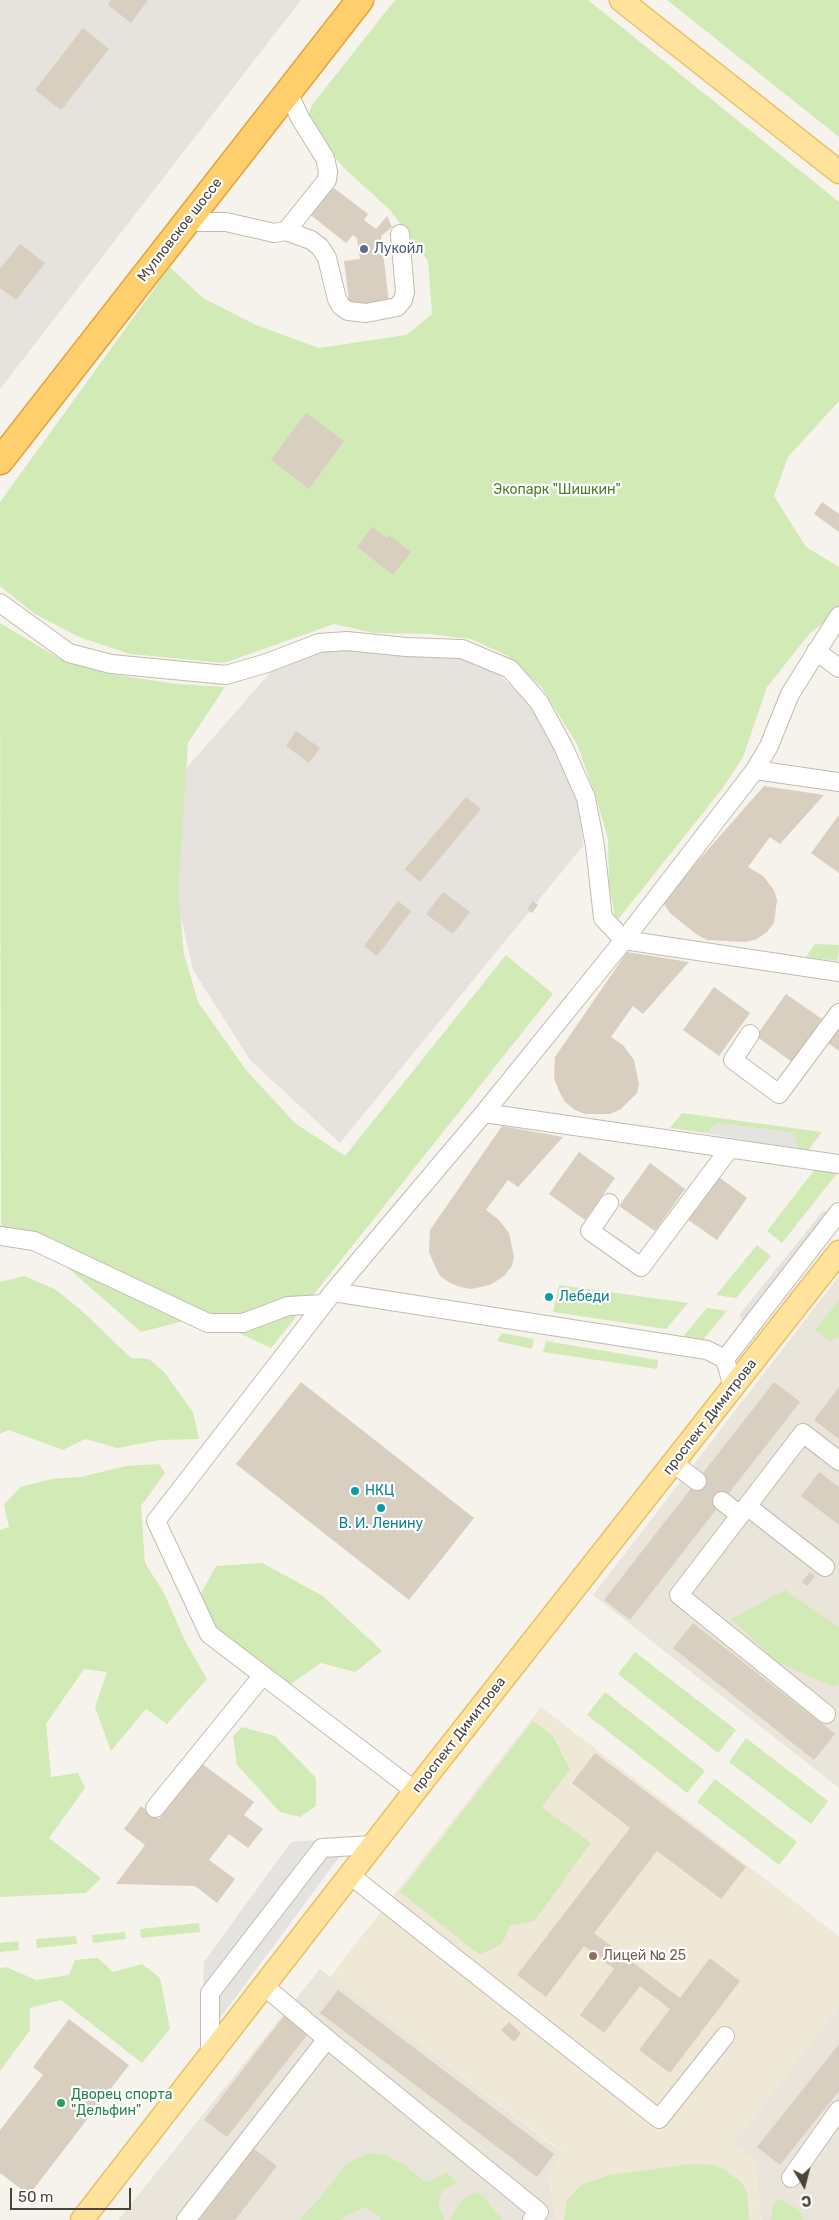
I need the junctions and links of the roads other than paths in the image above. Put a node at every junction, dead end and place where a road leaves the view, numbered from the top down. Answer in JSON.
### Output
{"nodes":[{"id":1,"x":360,"y":0,"type":"edge"},
{"id":2,"x":621,"y":0,"type":"edge"},
{"id":3,"x":288,"y":92,"type":"junction"},
{"id":4,"x":839,"y":172,"type":"edge"},
{"id":5,"x":186,"y":222,"type":"junction"},
{"id":6,"x":286,"y":231,"type":"junction"},
{"id":7,"x":400,"y":234,"type":"dead end"},
{"id":8,"x":0,"y":461,"type":"edge"},
{"id":9,"x":0,"y":603,"type":"edge"},
{"id":10,"x":839,"y":616,"type":"edge"},
{"id":11,"x":816,"y":651,"type":"junction"},
{"id":12,"x":839,"y":668,"type":"edge"},
{"id":13,"x":755,"y":770,"type":"junction"},
{"id":14,"x":839,"y":782,"type":"edge"},
{"id":15,"x":624,"y":940,"type":"junction"},
{"id":16,"x":839,"y":972,"type":"edge"},
{"id":17,"x":839,"y":1013,"type":"edge"},
{"id":18,"x":750,"y":1034,"type":"dead end"},
{"id":19,"x":484,"y":1113,"type":"junction"},
{"id":20,"x":730,"y":1148,"type":"junction"},
{"id":21,"x":839,"y":1164,"type":"edge"},
{"id":22,"x":610,"y":1203,"type":"dead end"},
{"id":23,"x":839,"y":1212,"type":"edge"},
{"id":24,"x":0,"y":1236,"type":"edge"},
{"id":25,"x":839,"y":1252,"type":"edge"},
{"id":26,"x":328,"y":1298,"type":"junction"},
{"id":27,"x":725,"y":1359,"type":"junction"},
{"id":28,"x":733,"y":1387,"type":"junction"},
{"id":29,"x":839,"y":1461,"type":"edge"},
{"id":30,"x":673,"y":1463,"type":"junction"},
{"id":31,"x":697,"y":1481,"type":"tunnel mouth"},
{"id":32,"x":722,"y":1501,"type":"tunnel mouth"},
{"id":33,"x":743,"y":1511,"type":"junction"},
{"id":34,"x":825,"y":1567,"type":"dead end"},
{"id":35,"x":263,"y":1675,"type":"junction"},
{"id":36,"x":826,"y":1714,"type":"dead end"},
{"id":37,"x":415,"y":1791,"type":"junction"},
{"id":38,"x":155,"y":1808,"type":"dead end"},
{"id":39,"x":373,"y":1845,"type":"junction"},
{"id":40,"x":350,"y":1875,"type":"junction"},
{"id":41,"x":264,"y":1986,"type":"junction"},
{"id":42,"x":725,"y":2036,"type":"dead end"},
{"id":43,"x":326,"y":2039,"type":"junction"},
{"id":44,"x":210,"y":2055,"type":"junction"},
{"id":45,"x":839,"y":2110,"type":"edge"},
{"id":46,"x":791,"y":2178,"type":"dead end"},
{"id":47,"x":82,"y":2220,"type":"edge"},
{"id":48,"x":186,"y":2220,"type":"edge"},
{"id":49,"x":532,"y":2220,"type":"edge"}],
"edges":[{"from":1,"to":3,"type":"highway","name":"Мулловское шоссе"},
{"from":2,"to":4,"type":"main road"},
{"from":3,"to":5,"type":"highway","name":"Мулловское шоссе"},
{"from":3,"to":6,"type":"lane"},
{"from":5,"to":6,"type":"lane"},
{"from":5,"to":8,"type":"highway","name":"Мулловское шоссе"},
{"from":6,"to":7,"type":"lane"},
{"from":9,"to":15,"type":"lane"},
{"from":10,"to":11,"type":"lane"},
{"from":11,"to":12,"type":"lane"},
{"from":11,"to":13,"type":"lane"},
{"from":13,"to":14,"type":"lane"},
{"from":13,"to":15,"type":"lane"},
{"from":15,"to":16,"type":"lane"},
{"from":15,"to":19,"type":"lane"},
{"from":17,"to":18,"type":"lane"},
{"from":19,"to":20,"type":"lane"},
{"from":19,"to":26,"type":"lane"},
{"from":20,"to":21,"type":"lane"},
{"from":20,"to":22,"type":"lane"},
{"from":23,"to":27,"type":"lane"},
{"from":24,"to":26,"type":"lane"},
{"from":25,"to":28,"type":"main road","name":"проспект Димитрова"},
{"from":26,"to":27,"type":"lane"},
{"from":26,"to":35,"type":"lane"},
{"from":27,"to":28,"type":"lane"},
{"from":28,"to":30,"type":"main road","name":"проспект Димитрова"},
{"from":29,"to":33,"type":"lane"},
{"from":30,"to":31,"type":"lane"},
{"from":30,"to":37,"type":"main road","name":"проспект Димитрова"},
{"from":32,"to":33,"type":"lane"},
{"from":33,"to":34,"type":"lane"},
{"from":33,"to":36,"type":"lane"},
{"from":35,"to":37,"type":"lane"},
{"from":35,"to":38,"type":"lane"},
{"from":37,"to":39,"type":"main road","name":"проспект Димитрова"},
{"from":39,"to":40,"type":"main road","name":"проспект Димитрова"},
{"from":39,"to":44,"type":"lane"},
{"from":40,"to":41,"type":"main road","name":"проспект Димитрова"},
{"from":40,"to":42,"type":"lane"},
{"from":41,"to":43,"type":"lane"},
{"from":41,"to":44,"type":"main road","name":"проспект Димитрова"},
{"from":43,"to":48,"type":"lane"},
{"from":43,"to":49,"type":"lane"},
{"from":44,"to":47,"type":"main road","name":"проспект Димитрова"},
{"from":45,"to":46,"type":"lane"}]}
